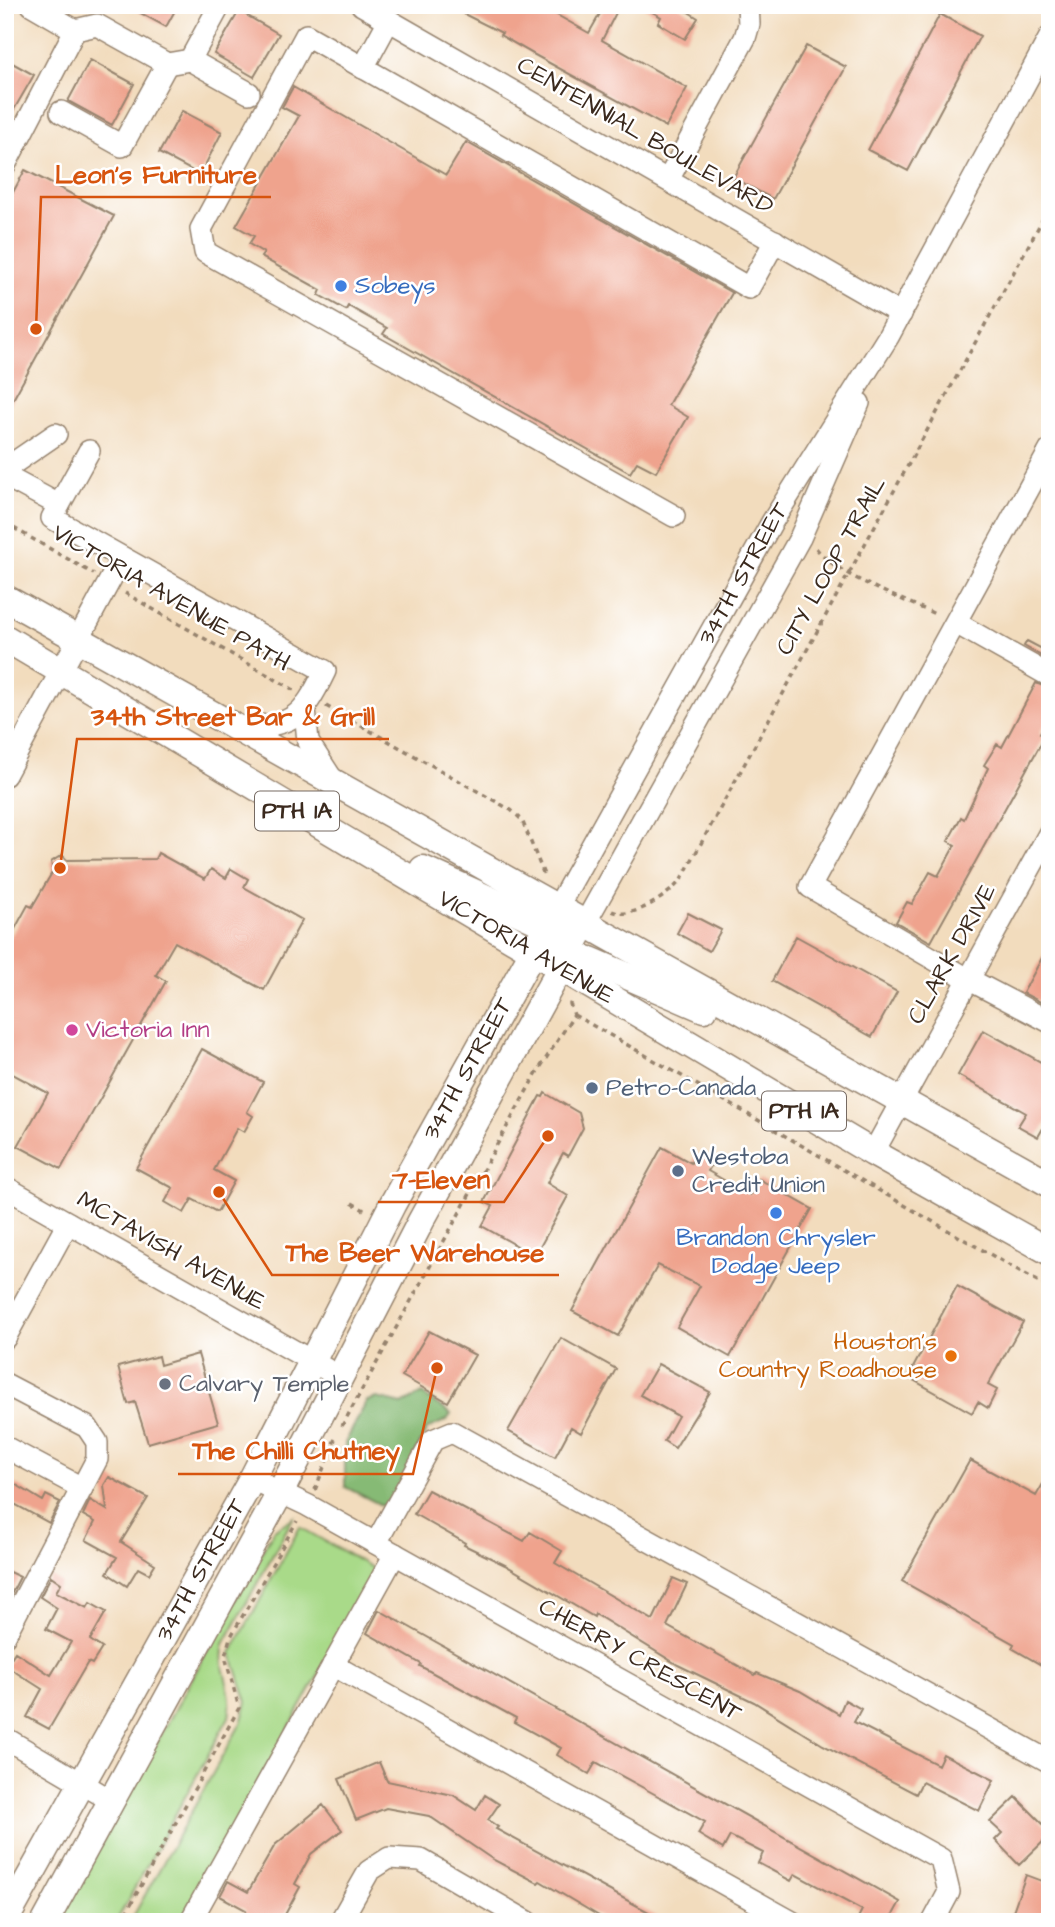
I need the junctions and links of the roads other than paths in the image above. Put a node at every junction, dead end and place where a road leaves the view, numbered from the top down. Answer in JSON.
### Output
{"nodes":[{"id":1,"x":33,"y":5,"type":"edge"},
{"id":2,"x":220,"y":5,"type":"edge"},
{"id":3,"x":362,"y":5,"type":"edge"},
{"id":4,"x":748,"y":5,"type":"edge"},
{"id":5,"x":388,"y":20,"type":"junction"},
{"id":6,"x":75,"y":30,"type":"junction"},
{"id":7,"x":1050,"y":37,"type":"edge"},
{"id":8,"x":190,"y":60,"type":"junction"},
{"id":9,"x":167,"y":64,"type":"junction"},
{"id":10,"x":363,"y":68,"type":"junction"},
{"id":11,"x":250,"y":93,"type":"dead end"},
{"id":12,"x":61,"y":112,"type":"dead end"},
{"id":13,"x":5,"y":165,"type":"edge"},
{"id":14,"x":668,"y":180,"type":"junction"},
{"id":15,"x":775,"y":241,"type":"junction"},
{"id":16,"x":901,"y":314,"type":"junction"},
{"id":17,"x":888,"y":337,"type":"junction"},
{"id":18,"x":56,"y":434,"type":"dead end"},
{"id":19,"x":1050,"y":450,"type":"edge"},
{"id":20,"x":89,"y":451,"type":"dead end"},
{"id":21,"x":5,"y":469,"type":"edge"},
{"id":22,"x":5,"y":476,"type":"edge"},
{"id":23,"x":59,"y":505,"type":"junction"},
{"id":24,"x":674,"y":516,"type":"dead end"},
{"id":25,"x":122,"y":558,"type":"junction"},
{"id":26,"x":752,"y":558,"type":"junction"},
{"id":27,"x":780,"y":573,"type":"junction"},
{"id":28,"x":5,"y":598,"type":"edge"},
{"id":29,"x":956,"y":623,"type":"junction"},
{"id":30,"x":5,"y":638,"type":"edge"},
{"id":31,"x":80,"y":640,"type":"junction"},
{"id":32,"x":62,"y":673,"type":"junction"},
{"id":33,"x":1050,"y":676,"type":"edge"},
{"id":34,"x":309,"y":704,"type":"junction"},
{"id":35,"x":237,"y":727,"type":"junction"},
{"id":36,"x":5,"y":775,"type":"edge"},
{"id":37,"x":334,"y":782,"type":"junction"},
{"id":38,"x":306,"y":817,"type":"junction"},
{"id":39,"x":1050,"y":832,"type":"edge"},
{"id":40,"x":551,"y":917,"type":"junction"},
{"id":41,"x":584,"y":925,"type":"junction"},
{"id":42,"x":531,"y":950,"type":"junction"},
{"id":43,"x":565,"y":960,"type":"junction"},
{"id":44,"x":968,"y":979,"type":"junction"},
{"id":45,"x":1050,"y":1022,"type":"edge"},
{"id":46,"x":829,"y":1062,"type":"junction"},
{"id":47,"x":900,"y":1102,"type":"junction"},
{"id":48,"x":873,"y":1153,"type":"junction"},
{"id":49,"x":1050,"y":1184,"type":"edge"},
{"id":50,"x":5,"y":1187,"type":"edge"},
{"id":51,"x":391,"y":1205,"type":"junction"},
{"id":52,"x":421,"y":1221,"type":"junction"},
{"id":53,"x":68,"y":1223,"type":"junction"},
{"id":54,"x":1050,"y":1252,"type":"edge"},
{"id":55,"x":5,"y":1338,"type":"edge"},
{"id":56,"x":310,"y":1360,"type":"junction"},
{"id":57,"x":338,"y":1376,"type":"junction"},
{"id":58,"x":5,"y":1384,"type":"edge"},
{"id":59,"x":5,"y":1447,"type":"edge"},
{"id":60,"x":252,"y":1479,"type":"junction"},
{"id":61,"x":82,"y":1488,"type":"junction"},
{"id":62,"x":281,"y":1493,"type":"junction"},
{"id":63,"x":376,"y":1543,"type":"junction"},
{"id":64,"x":395,"y":1554,"type":"junction"},
{"id":65,"x":5,"y":1635,"type":"edge"},
{"id":66,"x":333,"y":1665,"type":"junction"},
{"id":67,"x":5,"y":1738,"type":"edge"},
{"id":68,"x":1050,"y":1762,"type":"edge"},
{"id":69,"x":81,"y":1784,"type":"junction"},
{"id":70,"x":112,"y":1801,"type":"junction"},
{"id":71,"x":5,"y":1921,"type":"edge"},
{"id":72,"x":45,"y":1922,"type":"edge"},
{"id":73,"x":190,"y":1922,"type":"edge"},
{"id":74,"x":340,"y":1922,"type":"edge"},
{"id":75,"x":528,"y":1922,"type":"edge"},
{"id":76,"x":792,"y":1922,"type":"edge"},
{"id":77,"x":933,"y":1922,"type":"edge"}],
"edges":[{"from":1,"to":6,"type":"street"},
{"from":2,"to":8,"type":"street"},
{"from":3,"to":5,"type":"street","name":"CENTENNIAL BOULEVARD"},
{"from":4,"to":14,"type":"street"},
{"from":5,"to":10,"type":"street"},
{"from":5,"to":14,"type":"street","name":"CENTENNIAL BOULEVARD"},
{"from":6,"to":9,"type":"street"},
{"from":6,"to":13,"type":"street"},
{"from":7,"to":16,"type":"street","name":"34TH STREET"},
{"from":8,"to":9,"type":"street"},
{"from":8,"to":11,"type":"street"},
{"from":9,"to":12,"type":"street"},
{"from":10,"to":15,"type":"street"},
{"from":10,"to":24,"type":"street"},
{"from":14,"to":15,"type":"street","name":"CENTENNIAL BOULEVARD"},
{"from":15,"to":16,"type":"street","name":"CENTENNIAL BOULEVARD"},
{"from":16,"to":17,"type":"street","name":"34TH STREET"},
{"from":17,"to":26,"type":"street","name":"34TH STREET"},
{"from":17,"to":27,"type":"street","name":"34TH STREET"},
{"from":18,"to":21,"type":"street"},
{"from":19,"to":29,"type":"street"},
{"from":20,"to":23,"type":"street"},
{"from":22,"to":23,"type":"street"},
{"from":23,"to":25,"type":"street"},
{"from":25,"to":31,"type":"street"},
{"from":25,"to":34,"type":"street"},
{"from":26,"to":27,"type":"street"},
{"from":26,"to":40,"type":"street","name":"34TH STREET"},
{"from":27,"to":41,"type":"street","name":"34TH STREET"},
{"from":28,"to":31,"type":"main road","name":"VICTORIA AVENUE","number":"PTH 1A"},
{"from":29,"to":33,"type":"street"},
{"from":29,"to":44,"type":"street"},
{"from":30,"to":32,"type":"main road","name":"VICTORIA AVENUE","number":"PTH 1A"},
{"from":31,"to":32,"type":"street"},
{"from":31,"to":35,"type":"main road","name":"VICTORIA AVENUE","number":"PTH 1A"},
{"from":32,"to":36,"type":"street"},
{"from":32,"to":38,"type":"main road","name":"VICTORIA AVENUE","number":"PTH 1A"},
{"from":34,"to":35,"type":"street"},
{"from":34,"to":37,"type":"street"},
{"from":35,"to":37,"type":"main road","name":"VICTORIA AVENUE","number":"PTH 1A"},
{"from":37,"to":40,"type":"main road","name":"VICTORIA AVENUE","number":"PTH 1A"},
{"from":38,"to":40,"type":"main road"},
{"from":38,"to":42,"type":"main road","name":"VICTORIA AVENUE","number":"PTH 1A"},
{"from":39,"to":44,"type":"street","name":"CLARK DRIVE"},
{"from":40,"to":41,"type":"main road","name":"VICTORIA AVENUE","number":"PTH 1A"},
{"from":40,"to":42,"type":"main road","name":"34TH STREET"},
{"from":41,"to":43,"type":"main road","name":"34TH STREET"},
{"from":41,"to":46,"type":"main road","name":"VICTORIA AVENUE","number":"PTH 1A"},
{"from":42,"to":43,"type":"main road","name":"VICTORIA AVENUE","number":"PTH 1A"},
{"from":42,"to":51,"type":"main road","name":"34TH STREET"},
{"from":43,"to":46,"type":"main road"},
{"from":43,"to":48,"type":"main road","name":"VICTORIA AVENUE","number":"PTH 1A"},
{"from":43,"to":52,"type":"main road","name":"34TH STREET"},
{"from":44,"to":45,"type":"street"},
{"from":44,"to":47,"type":"street","name":"CLARK DRIVE"},
{"from":46,"to":47,"type":"main road","name":"VICTORIA AVENUE","number":"PTH 1A"},
{"from":47,"to":48,"type":"street","name":"CLARK DRIVE"},
{"from":47,"to":49,"type":"main road","name":"VICTORIA AVENUE","number":"PTH 1A"},
{"from":48,"to":54,"type":"main road","name":"VICTORIA AVENUE","number":"PTH 1A"},
{"from":50,"to":53,"type":"street","name":"MCTAVISH AVENUE"},
{"from":51,"to":52,"type":"main road"},
{"from":51,"to":56,"type":"main road","name":"34TH STREET"},
{"from":52,"to":57,"type":"main road","name":"34TH STREET"},
{"from":53,"to":55,"type":"street"},
{"from":53,"to":56,"type":"street","name":"MCTAVISH AVENUE"},
{"from":56,"to":57,"type":"street","name":"MCTAVISH AVENUE"},
{"from":56,"to":60,"type":"main road","name":"34TH STREET"},
{"from":57,"to":62,"type":"main road","name":"34TH STREET"},
{"from":58,"to":61,"type":"street"},
{"from":59,"to":61,"type":"street"},
{"from":60,"to":62,"type":"street","name":"CHERRY CRESCENT"},
{"from":60,"to":69,"type":"main road","name":"34TH STREET"},
{"from":61,"to":65,"type":"street"},
{"from":62,"to":63,"type":"street","name":"CHERRY CRESCENT"},
{"from":62,"to":70,"type":"main road","name":"34TH STREET"},
{"from":63,"to":64,"type":"street","name":"CHERRY CRESCENT"},
{"from":63,"to":68,"type":"street"},
{"from":64,"to":66,"type":"street"},
{"from":64,"to":77,"type":"street","name":"CHERRY CRESCENT"},
{"from":66,"to":73,"type":"street"},
{"from":66,"to":76,"type":"street"},
{"from":67,"to":69,"type":"street"},
{"from":69,"to":70,"type":"street"},
{"from":69,"to":71,"type":"main road","name":"34TH STREET"},
{"from":70,"to":72,"type":"main road","name":"34TH STREET"},
{"from":74,"to":75,"type":"street"}]}
